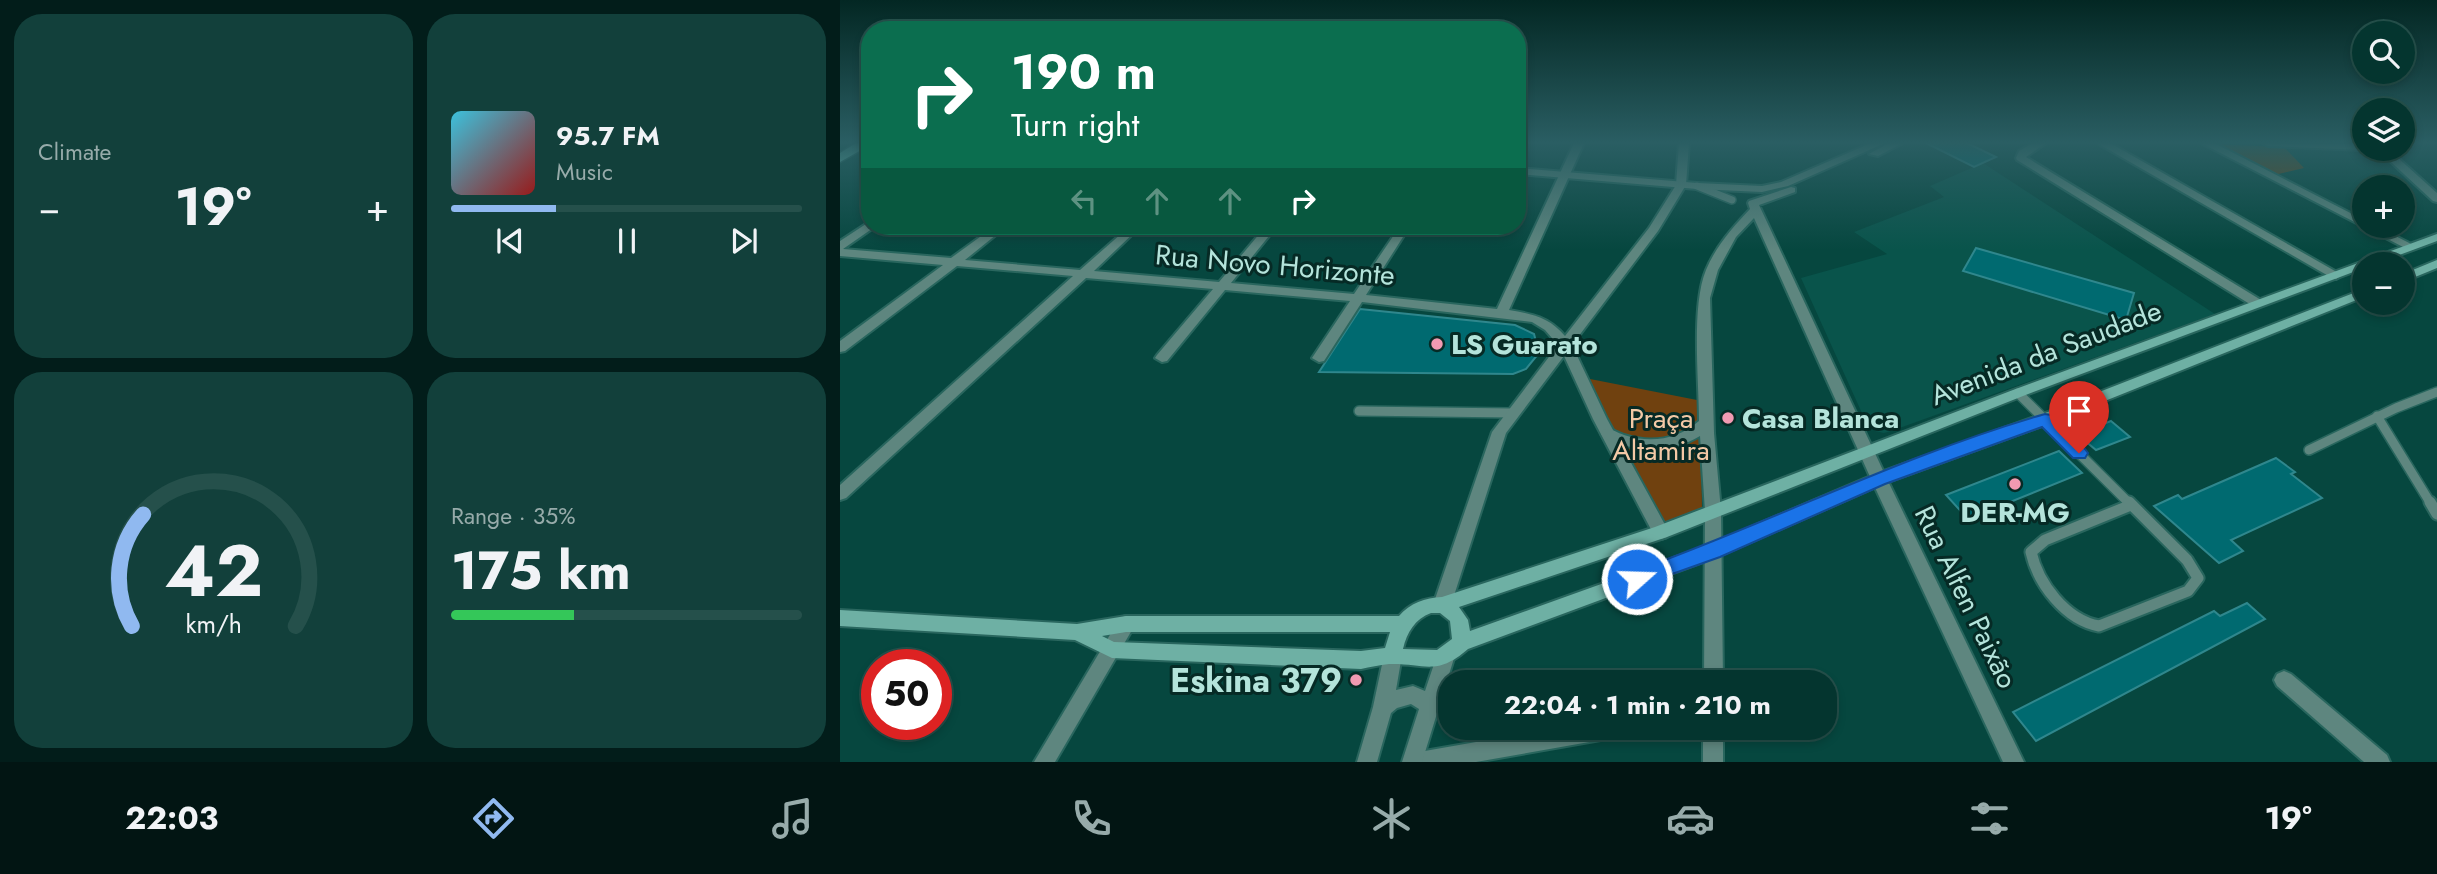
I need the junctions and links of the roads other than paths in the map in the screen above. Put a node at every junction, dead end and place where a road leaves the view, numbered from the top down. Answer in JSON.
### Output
{"nodes":[{"id":1,"x":1563,"y":179,"type":"edge"},
{"id":2,"x":1613,"y":179,"type":"edge"},
{"id":3,"x":1681,"y":179,"type":"edge"},
{"id":4,"x":1797,"y":179,"type":"edge"},
{"id":5,"x":1817,"y":179,"type":"edge"},
{"id":6,"x":2054,"y":179,"type":"edge"},
{"id":7,"x":2165,"y":179,"type":"edge"},
{"id":8,"x":2275,"y":179,"type":"edge"},
{"id":9,"x":2415,"y":179,"type":"edge"},
{"id":10,"x":1681,"y":185,"type":"junction"},
{"id":11,"x":1698,"y":186,"type":"junction"},
{"id":12,"x":1747,"y":189,"type":"junction"},
{"id":13,"x":2437,"y":199,"type":"edge"},
{"id":14,"x":1731,"y":200,"type":"dead end"},
{"id":15,"x":1754,"y":206,"type":"junction"},
{"id":16,"x":2352,"y":218,"type":"edge"},
{"id":17,"x":861,"y":233,"type":"edge"},
{"id":18,"x":990,"y":235,"type":"edge"},
{"id":19,"x":1126,"y":235,"type":"edge"},
{"id":20,"x":1265,"y":235,"type":"edge"},
{"id":21,"x":1399,"y":235,"type":"edge"},
{"id":22,"x":2437,"y":237,"type":"edge"},
{"id":23,"x":2393,"y":238,"type":"edge"},
{"id":24,"x":2411,"y":247,"type":"junction"},
{"id":25,"x":840,"y":249,"type":"edge"},
{"id":26,"x":955,"y":261,"type":"junction"},
{"id":27,"x":2437,"y":264,"type":"edge"},
{"id":28,"x":1084,"y":272,"type":"junction"},
{"id":29,"x":2415,"y":273,"type":"edge"},
{"id":30,"x":2336,"y":275,"type":"junction"},
{"id":31,"x":1223,"y":285,"type":"junction"},
{"id":32,"x":1358,"y":298,"type":"junction"},
{"id":33,"x":2352,"y":298,"type":"edge"},
{"id":34,"x":2257,"y":303,"type":"junction"},
{"id":35,"x":1501,"y":313,"type":"junction"},
{"id":36,"x":1565,"y":344,"type":"junction"},
{"id":37,"x":840,"y":348,"type":"edge"},
{"id":38,"x":1162,"y":358,"type":"dead end"},
{"id":39,"x":1319,"y":358,"type":"dead end"},
{"id":40,"x":2437,"y":392,"type":"edge"},
{"id":41,"x":2018,"y":393,"type":"junction"},
{"id":42,"x":1359,"y":411,"type":"dead end"},
{"id":43,"x":1512,"y":413,"type":"junction"},
{"id":44,"x":2377,"y":416,"type":"junction"},
{"id":45,"x":2045,"y":419,"type":"junction"},
{"id":46,"x":1706,"y":423,"type":"junction"},
{"id":47,"x":1608,"y":434,"type":"junction"},
{"id":48,"x":2309,"y":450,"type":"dead end"},
{"id":49,"x":1866,"y":451,"type":"junction"},
{"id":50,"x":1879,"y":479,"type":"junction"},
{"id":51,"x":840,"y":494,"type":"edge"},
{"id":52,"x":2131,"y":505,"type":"junction"},
{"id":53,"x":1713,"y":511,"type":"junction"},
{"id":54,"x":2437,"y":514,"type":"edge"},
{"id":55,"x":1661,"y":532,"type":"junction"},
{"id":56,"x":1713,"y":551,"type":"junction"},
{"id":57,"x":1442,"y":605,"type":"junction"},
{"id":58,"x":840,"y":618,"type":"edge"},
{"id":59,"x":1126,"y":624,"type":"junction"},
{"id":60,"x":1401,"y":624,"type":"junction"},
{"id":61,"x":1077,"y":632,"type":"junction"},
{"id":62,"x":1454,"y":649,"type":"junction"},
{"id":63,"x":1112,"y":650,"type":"junction"},
{"id":64,"x":1393,"y":656,"type":"junction"},
{"id":65,"x":1713,"y":670,"type":"edge"},
{"id":66,"x":2284,"y":680,"type":"dead end"},
{"id":67,"x":1429,"y":704,"type":"junction"},
{"id":68,"x":1383,"y":707,"type":"junction"},
{"id":69,"x":1544,"y":740,"type":"edge"},
{"id":70,"x":1713,"y":740,"type":"edge"},
{"id":71,"x":1044,"y":762,"type":"edge"},
{"id":72,"x":1367,"y":762,"type":"edge"},
{"id":73,"x":1412,"y":762,"type":"edge"},
{"id":74,"x":1419,"y":762,"type":"edge"},
{"id":75,"x":1713,"y":762,"type":"edge"},
{"id":76,"x":2014,"y":762,"type":"edge"},
{"id":77,"x":2380,"y":762,"type":"edge"}],
"edges":[{"from":1,"to":35,"type":"street"},
{"from":2,"to":10,"type":"street"},
{"from":3,"to":10,"type":"street"},
{"from":4,"to":12,"type":"street"},
{"from":5,"to":15,"type":"street"},
{"from":6,"to":34,"type":"street"},
{"from":7,"to":30,"type":"street"},
{"from":8,"to":16,"type":"street"},
{"from":9,"to":13,"type":"street"},
{"from":10,"to":11,"type":"street"},
{"from":10,"to":36,"type":"street"},
{"from":11,"to":12,"type":"street"},
{"from":11,"to":14,"type":"lane"},
{"from":12,"to":15,"type":"street","name":"Rua Alfen Paixão"},
{"from":15,"to":46,"type":"street"},
{"from":15,"to":49,"type":"street","name":"Rua Alfen Paixão"},
{"from":17,"to":25,"type":"street"},
{"from":18,"to":26,"type":"street"},
{"from":19,"to":28,"type":"street"},
{"from":20,"to":31,"type":"street"},
{"from":21,"to":32,"type":"street"},
{"from":22,"to":24,"type":"main road","name":"Avenida da Saudade"},
{"from":23,"to":24,"type":"street"},
{"from":24,"to":30,"type":"main road","name":"Avenida da Saudade"},
{"from":25,"to":26,"type":"street","name":"Rua Novo Horizonte"},
{"from":26,"to":28,"type":"street","name":"Rua Novo Horizonte"},
{"from":26,"to":37,"type":"street"},
{"from":27,"to":29,"type":"main road"},
{"from":28,"to":31,"type":"street","name":"Rua Novo Horizonte"},
{"from":28,"to":51,"type":"street"},
{"from":30,"to":34,"type":"main road","name":"Avenida da Saudade"},
{"from":31,"to":32,"type":"street","name":"Rua Novo Horizonte"},
{"from":31,"to":38,"type":"street"},
{"from":32,"to":35,"type":"street","name":"Rua Novo Horizonte"},
{"from":32,"to":39,"type":"street"},
{"from":33,"to":45,"type":"main road"},
{"from":34,"to":41,"type":"main road","name":"Avenida da Saudade"},
{"from":35,"to":36,"type":"street","name":"Rua Novo Horizonte"},
{"from":36,"to":43,"type":"street"},
{"from":36,"to":47,"type":"street"},
{"from":40,"to":44,"type":"lane"},
{"from":41,"to":45,"type":"lane"},
{"from":41,"to":49,"type":"main road","name":"Avenida da Saudade"},
{"from":42,"to":43,"type":"lane"},
{"from":43,"to":57,"type":"street"},
{"from":44,"to":48,"type":"lane"},
{"from":44,"to":54,"type":"lane"},
{"from":45,"to":50,"type":"main road"},
{"from":45,"to":52,"type":"lane"},
{"from":46,"to":47,"type":"street"},
{"from":46,"to":53,"type":"street"},
{"from":47,"to":55,"type":"street"},
{"from":49,"to":50,"type":"street","name":"Rua Alfen Paixão"},
{"from":49,"to":53,"type":"main road","name":"Avenida da Saudade"},
{"from":50,"to":56,"type":"main road"},
{"from":50,"to":76,"type":"street","name":"Rua Alfen Paixão"},
{"from":52,"to":52,"type":"lane"},
{"from":53,"to":55,"type":"main road","name":"Avenida da Saudade"},
{"from":53,"to":56,"type":"street"},
{"from":55,"to":57,"type":"main road","name":"Avenida da Saudade"},
{"from":56,"to":62,"type":"main road"},
{"from":56,"to":65,"type":"street"},
{"from":57,"to":60,"type":"main road","name":"Avenida da Saudade"},
{"from":57,"to":62,"type":"main road"},
{"from":58,"to":61,"type":"main road"},
{"from":59,"to":60,"type":"main road"},
{"from":59,"to":61,"type":"main road"},
{"from":59,"to":63,"type":"street"},
{"from":60,"to":64,"type":"main road"},
{"from":61,"to":63,"type":"main road"},
{"from":62,"to":64,"type":"main road"},
{"from":62,"to":67,"type":"street"},
{"from":63,"to":64,"type":"main road"},
{"from":63,"to":71,"type":"street"},
{"from":64,"to":68,"type":"street"},
{"from":66,"to":77,"type":"street"},
{"from":67,"to":68,"type":"street"},
{"from":67,"to":73,"type":"street"},
{"from":68,"to":72,"type":"street"},
{"from":69,"to":74,"type":"street"},
{"from":70,"to":75,"type":"street"}]}
